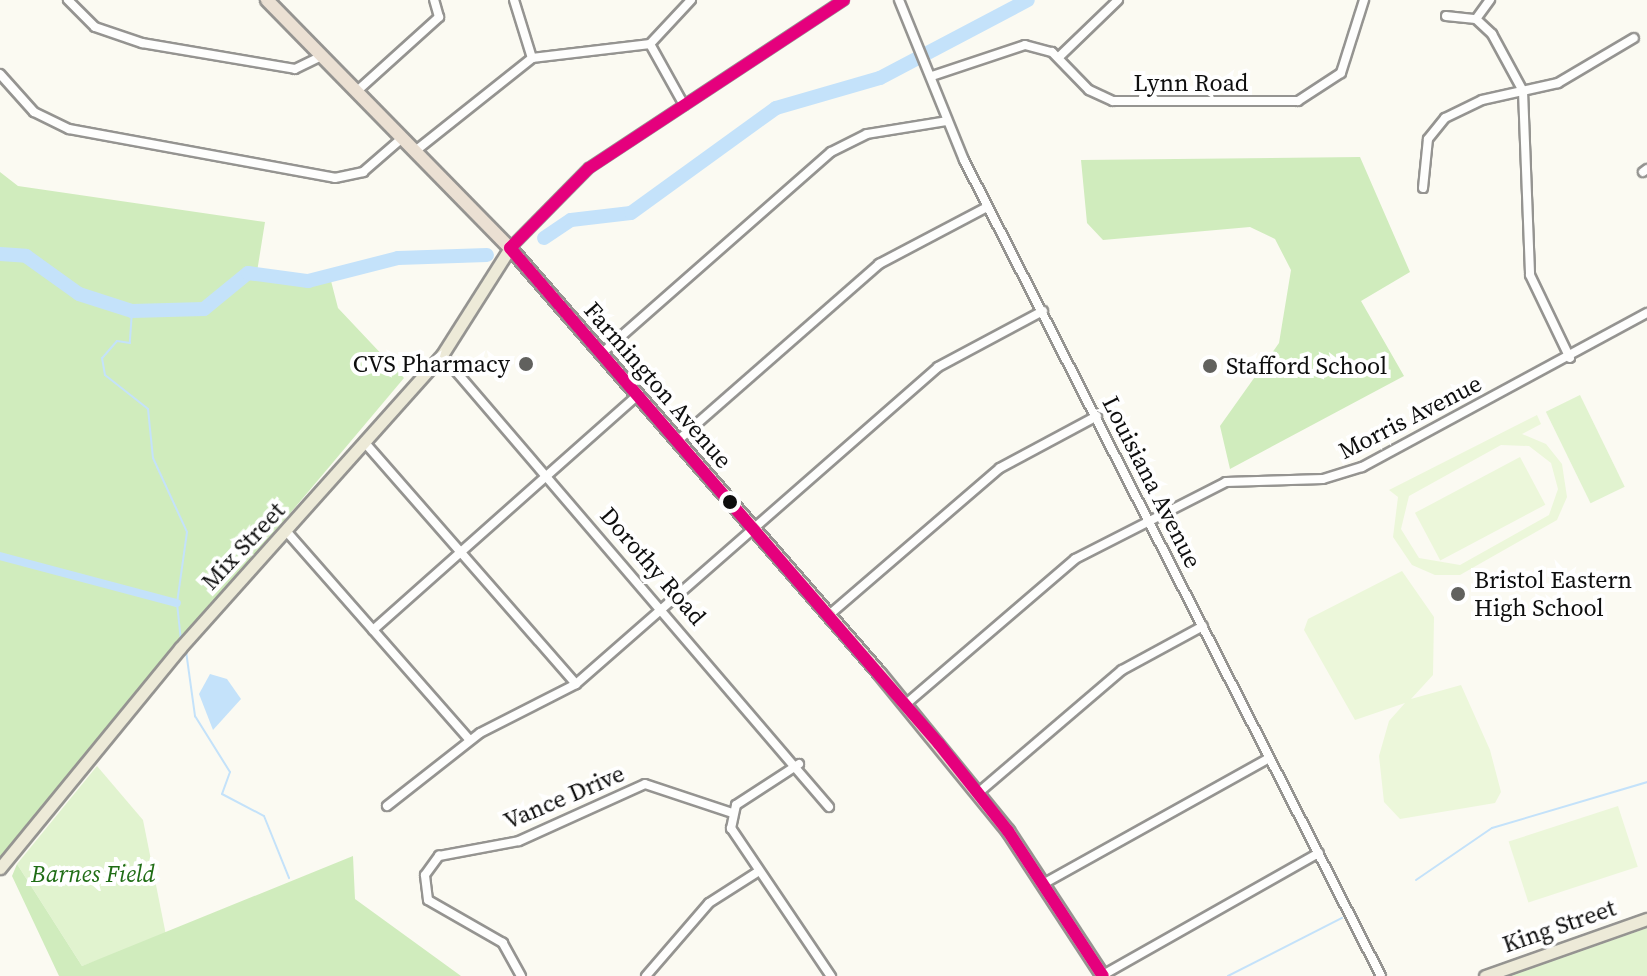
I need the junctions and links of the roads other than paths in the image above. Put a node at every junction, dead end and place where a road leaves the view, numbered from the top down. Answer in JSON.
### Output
{"nodes":[{"id":1,"x":68,"y":0,"type":"edge"},
{"id":2,"x":267,"y":0,"type":"edge"},
{"id":3,"x":434,"y":0,"type":"edge"},
{"id":4,"x":514,"y":0,"type":"edge"},
{"id":5,"x":691,"y":0,"type":"edge"},
{"id":6,"x":844,"y":0,"type":"edge"},
{"id":7,"x":899,"y":0,"type":"edge"},
{"id":8,"x":1118,"y":0,"type":"edge"},
{"id":9,"x":1364,"y":0,"type":"edge"},
{"id":10,"x":1490,"y":0,"type":"edge"},
{"id":11,"x":1446,"y":16,"type":"dead end"},
{"id":12,"x":1476,"y":19,"type":"junction"},
{"id":13,"x":1634,"y":38,"type":"dead end"},
{"id":14,"x":650,"y":44,"type":"junction"},
{"id":15,"x":320,"y":57,"type":"junction"},
{"id":16,"x":1059,"y":57,"type":"junction"},
{"id":17,"x":532,"y":58,"type":"junction"},
{"id":18,"x":0,"y":74,"type":"edge"},
{"id":19,"x":932,"y":76,"type":"junction"},
{"id":20,"x":1523,"y":91,"type":"junction"},
{"id":21,"x":356,"y":92,"type":"junction"},
{"id":22,"x":684,"y":105,"type":"junction"},
{"id":23,"x":947,"y":121,"type":"junction"},
{"id":24,"x":401,"y":139,"type":"junction"},
{"id":25,"x":414,"y":152,"type":"junction"},
{"id":26,"x":1423,"y":188,"type":"dead end"},
{"id":27,"x":987,"y":207,"type":"junction"},
{"id":28,"x":510,"y":248,"type":"junction"},
{"id":29,"x":1043,"y":311,"type":"junction"},
{"id":30,"x":1647,"y":313,"type":"edge"},
{"id":31,"x":601,"y":354,"type":"junction"},
{"id":32,"x":442,"y":355,"type":"junction"},
{"id":33,"x":1570,"y":358,"type":"junction"},
{"id":34,"x":637,"y":396,"type":"junction"},
{"id":35,"x":1097,"y":416,"type":"junction"},
{"id":36,"x":677,"y":441,"type":"junction"},
{"id":37,"x":366,"y":444,"type":"junction"},
{"id":38,"x":546,"y":474,"type":"junction"},
{"id":39,"x":1149,"y":521,"type":"junction"},
{"id":40,"x":753,"y":528,"type":"junction"},
{"id":41,"x":287,"y":532,"type":"junction"},
{"id":42,"x":459,"y":554,"type":"junction"},
{"id":43,"x":662,"y":606,"type":"junction"},
{"id":44,"x":829,"y":615,"type":"junction"},
{"id":45,"x":1203,"y":626,"type":"junction"},
{"id":46,"x":373,"y":630,"type":"junction"},
{"id":47,"x":576,"y":684,"type":"junction"},
{"id":48,"x":906,"y":704,"type":"junction"},
{"id":49,"x":470,"y":740,"type":"junction"},
{"id":50,"x":1269,"y":758,"type":"junction"},
{"id":51,"x":799,"y":764,"type":"junction"},
{"id":52,"x":978,"y":793,"type":"junction"},
{"id":53,"x":387,"y":806,"type":"dead end"},
{"id":54,"x":829,"y":807,"type":"dead end"},
{"id":55,"x":732,"y":813,"type":"junction"},
{"id":56,"x":1319,"y":853,"type":"junction"},
{"id":57,"x":0,"y":868,"type":"edge"},
{"id":58,"x":756,"y":873,"type":"junction"},
{"id":59,"x":1043,"y":884,"type":"junction"},
{"id":60,"x":1647,"y":919,"type":"edge"},
{"id":61,"x":521,"y":976,"type":"edge"},
{"id":62,"x":646,"y":976,"type":"edge"},
{"id":63,"x":831,"y":976,"type":"edge"},
{"id":64,"x":1103,"y":976,"type":"edge"},
{"id":65,"x":1381,"y":976,"type":"edge"},
{"id":66,"x":1485,"y":976,"type":"edge"}],
"edges":[{"from":1,"to":15,"type":"street"},
{"from":2,"to":15,"type":"highway","name":"Farmington Avenue"},
{"from":3,"to":21,"type":"street"},
{"from":4,"to":17,"type":"street"},
{"from":5,"to":14,"type":"street"},
{"from":6,"to":22,"type":"street"},
{"from":7,"to":19,"type":"street","name":"Louisiana Avenue"},
{"from":8,"to":16,"type":"street"},
{"from":9,"to":16,"type":"street","name":"Lynn Road"},
{"from":10,"to":12,"type":"street"},
{"from":11,"to":12,"type":"street"},
{"from":12,"to":20,"type":"street"},
{"from":13,"to":20,"type":"street"},
{"from":14,"to":17,"type":"street"},
{"from":14,"to":22,"type":"street"},
{"from":15,"to":21,"type":"highway","name":"Farmington Avenue"},
{"from":16,"to":19,"type":"street"},
{"from":17,"to":25,"type":"street"},
{"from":18,"to":24,"type":"street"},
{"from":19,"to":23,"type":"street","name":"Louisiana Avenue"},
{"from":20,"to":26,"type":"street"},
{"from":20,"to":33,"type":"street"},
{"from":21,"to":24,"type":"highway","name":"Farmington Avenue"},
{"from":22,"to":28,"type":"street"},
{"from":23,"to":27,"type":"street","name":"Louisiana Avenue"},
{"from":23,"to":31,"type":"street"},
{"from":24,"to":25,"type":"highway","name":"Farmington Avenue"},
{"from":25,"to":28,"type":"highway","name":"Farmington Avenue"},
{"from":27,"to":29,"type":"street","name":"Louisiana Avenue"},
{"from":27,"to":36,"type":"street"},
{"from":28,"to":31,"type":"highway","name":"Farmington Avenue"},
{"from":28,"to":32,"type":"main road","name":"Mix Street"},
{"from":29,"to":35,"type":"street","name":"Louisiana Avenue"},
{"from":29,"to":40,"type":"street"},
{"from":30,"to":33,"type":"street","name":"Morris Avenue"},
{"from":31,"to":34,"type":"highway","name":"Farmington Avenue"},
{"from":32,"to":37,"type":"main road","name":"Mix Street"},
{"from":32,"to":38,"type":"street","name":"Dorothy Road"},
{"from":33,"to":39,"type":"street","name":"Morris Avenue"},
{"from":34,"to":36,"type":"highway","name":"Farmington Avenue"},
{"from":34,"to":38,"type":"street"},
{"from":35,"to":39,"type":"street","name":"Louisiana Avenue"},
{"from":35,"to":44,"type":"street"},
{"from":36,"to":40,"type":"highway","name":"Farmington Avenue"},
{"from":37,"to":41,"type":"main road","name":"Mix Street"},
{"from":37,"to":42,"type":"street"},
{"from":38,"to":42,"type":"street"},
{"from":38,"to":43,"type":"street","name":"Dorothy Road"},
{"from":39,"to":45,"type":"street","name":"Louisiana Avenue"},
{"from":39,"to":48,"type":"street","name":"Morris Avenue"},
{"from":40,"to":43,"type":"street"},
{"from":40,"to":44,"type":"highway","name":"Farmington Avenue"},
{"from":41,"to":46,"type":"street"},
{"from":41,"to":57,"type":"main road","name":"Mix Street"},
{"from":42,"to":46,"type":"street"},
{"from":42,"to":47,"type":"street"},
{"from":43,"to":47,"type":"street"},
{"from":43,"to":51,"type":"street","name":"Dorothy Road"},
{"from":44,"to":48,"type":"highway","name":"Farmington Avenue"},
{"from":45,"to":50,"type":"street","name":"Louisiana Avenue"},
{"from":45,"to":52,"type":"street"},
{"from":46,"to":49,"type":"street"},
{"from":47,"to":49,"type":"street"},
{"from":48,"to":52,"type":"highway","name":"Farmington Avenue"},
{"from":49,"to":53,"type":"street"},
{"from":50,"to":56,"type":"street","name":"Louisiana Avenue"},
{"from":50,"to":59,"type":"street"},
{"from":51,"to":54,"type":"street","name":"Dorothy Road"},
{"from":51,"to":55,"type":"street"},
{"from":52,"to":59,"type":"highway","name":"Farmington Avenue"},
{"from":55,"to":58,"type":"street"},
{"from":55,"to":61,"type":"street","name":"Vance Drive"},
{"from":56,"to":64,"type":"street"},
{"from":56,"to":65,"type":"street","name":"Louisiana Avenue"},
{"from":58,"to":62,"type":"street"},
{"from":58,"to":63,"type":"street"},
{"from":59,"to":64,"type":"highway","name":"Farmington Avenue"},
{"from":60,"to":66,"type":"main road","name":"King Street"}]}
